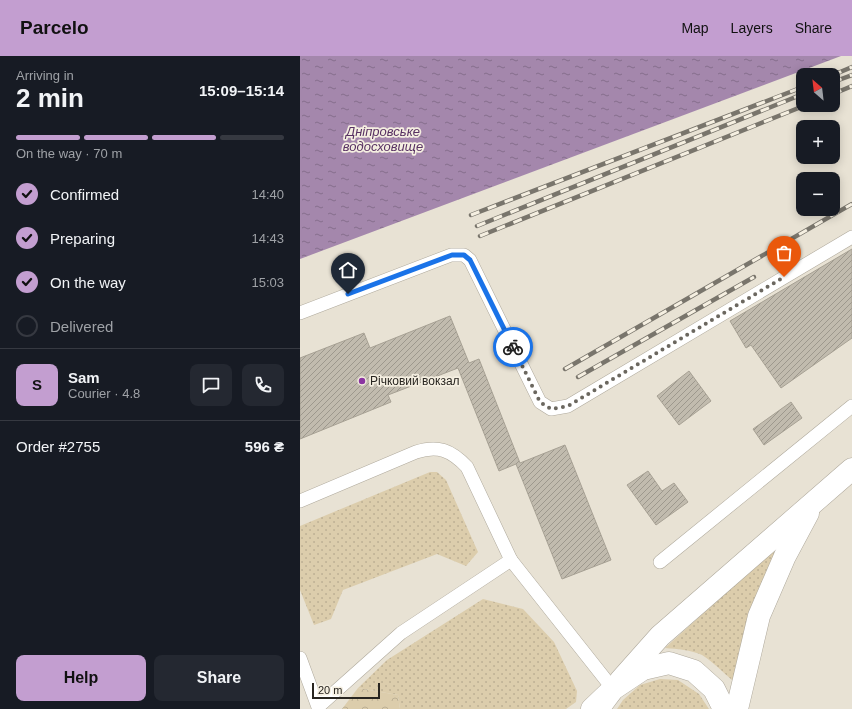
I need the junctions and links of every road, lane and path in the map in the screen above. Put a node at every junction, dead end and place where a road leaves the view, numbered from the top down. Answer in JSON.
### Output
{"nodes":[{"id":1,"x":852,"y":237,"type":"edge"},
{"id":2,"x":300,"y":314,"type":"edge"},
{"id":3,"x":852,"y":406,"type":"edge"},
{"id":4,"x":852,"y":468,"type":"edge"},
{"id":5,"x":816,"y":500,"type":"junction"},
{"id":6,"x":300,"y":501,"type":"edge"},
{"id":7,"x":511,"y":560,"type":"junction"},
{"id":8,"x":660,"y":562,"type":"dead end"},
{"id":9,"x":300,"y":658,"type":"edge"},
{"id":10,"x":613,"y":689,"type":"junction"},
{"id":11,"x":316,"y":708,"type":"edge"},
{"id":12,"x":592,"y":709,"type":"edge"},
{"id":13,"x":598,"y":709,"type":"edge"},
{"id":14,"x":724,"y":709,"type":"edge"},
{"id":15,"x":737,"y":709,"type":"edge"}],
"edges":[{"from":1,"to":2,"type":"lane"},
{"from":3,"to":8,"type":"lane"},
{"from":4,"to":5,"type":"street"},
{"from":5,"to":10,"type":"street"},
{"from":5,"to":15,"type":"street"},
{"from":6,"to":7,"type":"lane"},
{"from":7,"to":10,"type":"lane"},
{"from":7,"to":11,"type":"lane"},
{"from":9,"to":11,"type":"lane"},
{"from":10,"to":12,"type":"street"},
{"from":10,"to":13,"type":"street"},
{"from":10,"to":14,"type":"street"}]}
